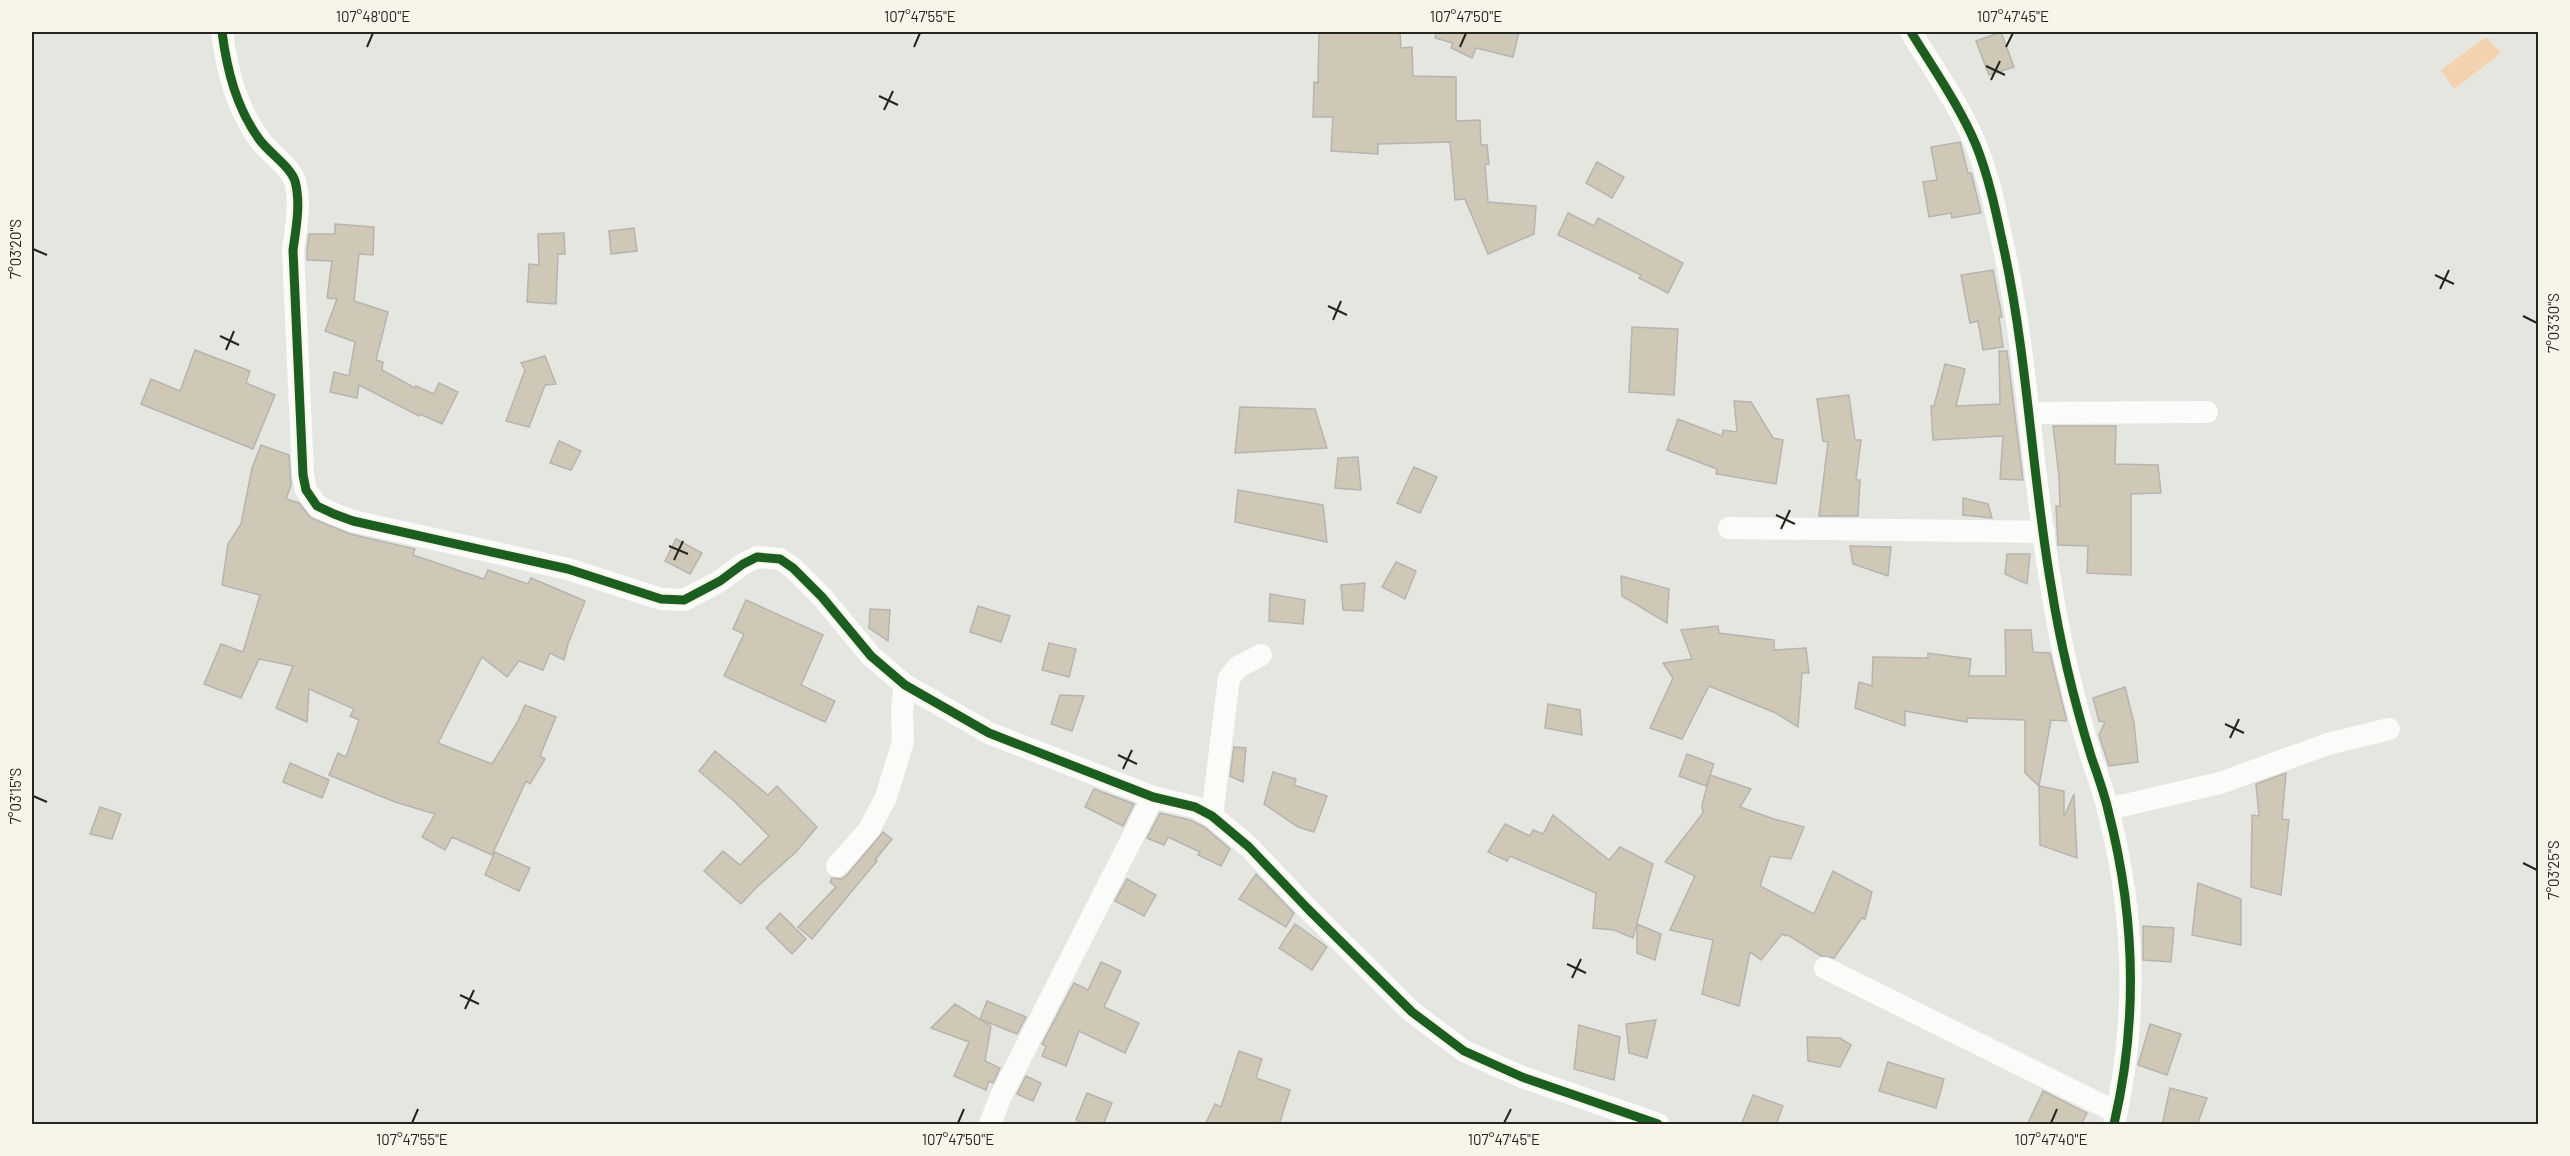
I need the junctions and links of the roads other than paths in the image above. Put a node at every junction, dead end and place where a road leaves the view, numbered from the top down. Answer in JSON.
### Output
{"nodes":[{"id":1,"x":222,"y":32,"type":"edge"},
{"id":2,"x":1911,"y":32,"type":"edge"},
{"id":3,"x":2207,"y":412,"type":"dead end"},
{"id":4,"x":2030,"y":413,"type":"junction"},
{"id":5,"x":1730,"y":528,"type":"dead end"},
{"id":6,"x":2044,"y":532,"type":"junction"},
{"id":7,"x":1261,"y":655,"type":"dead end"},
{"id":8,"x":905,"y":685,"type":"junction"},
{"id":9,"x":2389,"y":729,"type":"dead end"},
{"id":10,"x":1153,"y":797,"type":"junction"},
{"id":11,"x":2108,"y":809,"type":"junction"},
{"id":12,"x":1212,"y":816,"type":"junction"},
{"id":13,"x":837,"y":866,"type":"dead end"},
{"id":14,"x":1825,"y":968,"type":"dead end"},
{"id":15,"x":2115,"y":1118,"type":"edge"},
{"id":16,"x":990,"y":1125,"type":"edge"},
{"id":17,"x":1658,"y":1125,"type":"edge"}],
"edges":[{"from":1,"to":8,"type":"street"},
{"from":2,"to":4,"type":"street"},
{"from":3,"to":4,"type":"street"},
{"from":4,"to":6,"type":"street"},
{"from":5,"to":6,"type":"street"},
{"from":6,"to":11,"type":"street"},
{"from":7,"to":12,"type":"street"},
{"from":8,"to":10,"type":"street"},
{"from":8,"to":13,"type":"street"},
{"from":9,"to":11,"type":"street"},
{"from":10,"to":12,"type":"street"},
{"from":10,"to":16,"type":"street"},
{"from":11,"to":15,"type":"street"},
{"from":12,"to":17,"type":"street"},
{"from":14,"to":15,"type":"street"}]}
